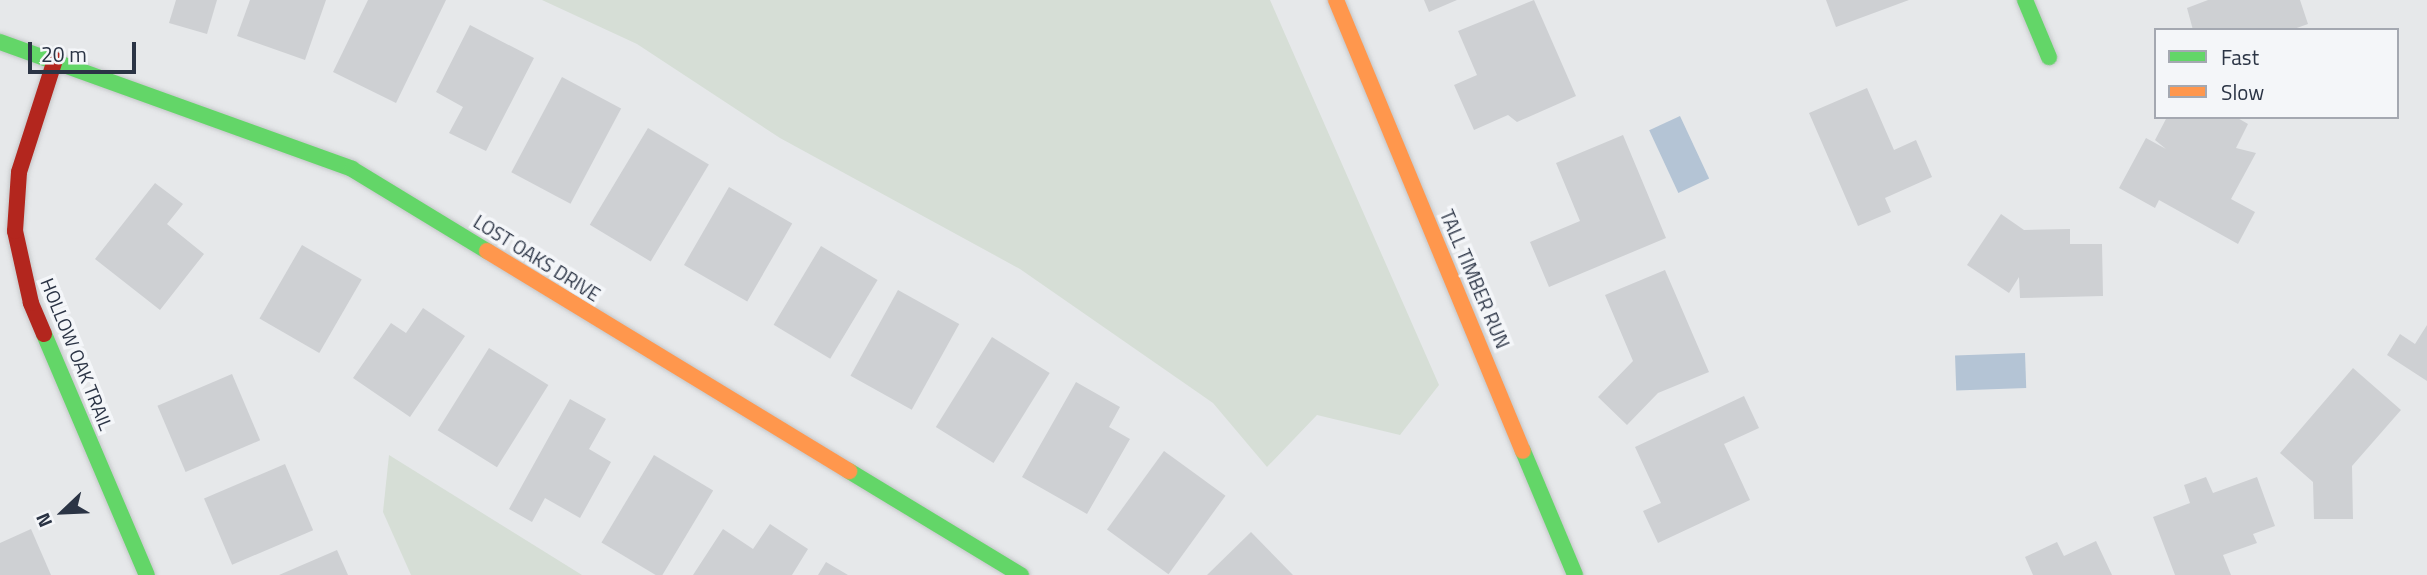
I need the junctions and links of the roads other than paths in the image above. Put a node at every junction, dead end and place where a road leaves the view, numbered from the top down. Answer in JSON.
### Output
{"nodes":[{"id":1,"x":1336,"y":0,"type":"edge"},
{"id":2,"x":2025,"y":0,"type":"edge"},
{"id":3,"x":0,"y":42,"type":"edge"},
{"id":4,"x":2049,"y":57,"type":"dead end"},
{"id":5,"x":55,"y":60,"type":"junction"},
{"id":6,"x":147,"y":575,"type":"edge"},
{"id":7,"x":1021,"y":575,"type":"edge"},
{"id":8,"x":1574,"y":575,"type":"edge"}],
"edges":[{"from":1,"to":8,"type":"street","name":"TALL TIMBER RUN"},
{"from":2,"to":4,"type":"street"},
{"from":3,"to":5,"type":"street","name":"LOST OAKS DRIVE"},
{"from":5,"to":6,"type":"street","name":"HOLLOW OAK TRAIL"},
{"from":5,"to":7,"type":"street","name":"LOST OAKS DRIVE"}]}
